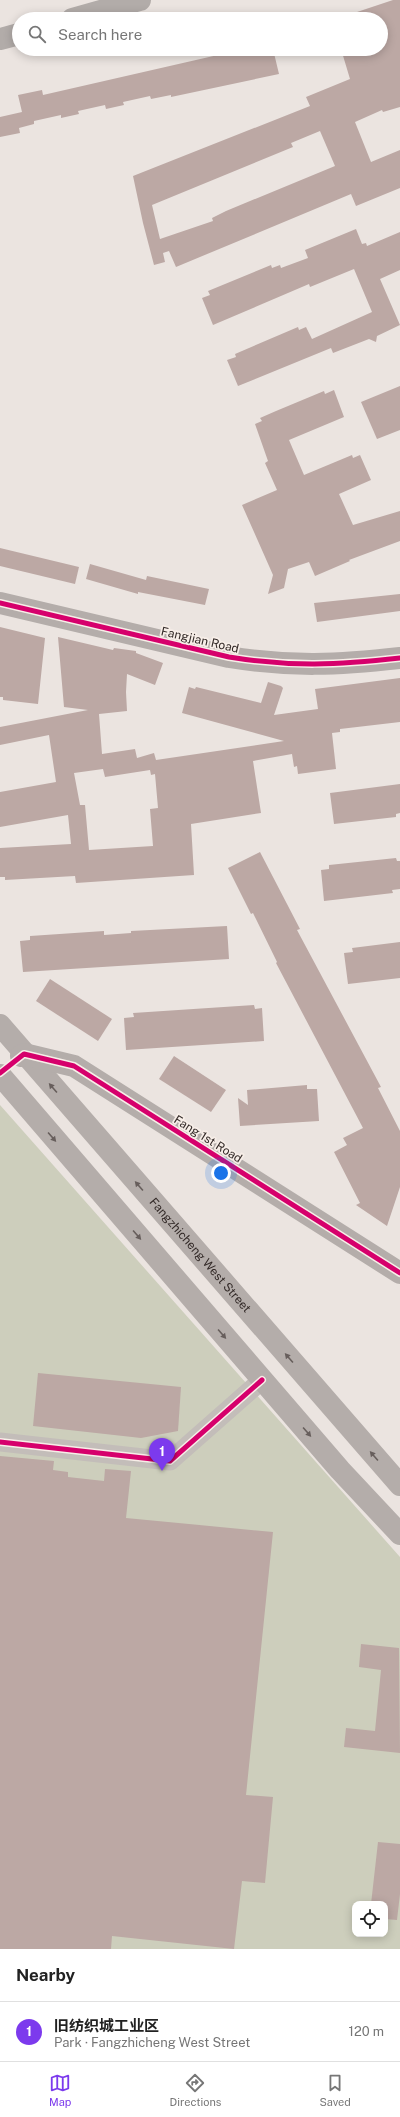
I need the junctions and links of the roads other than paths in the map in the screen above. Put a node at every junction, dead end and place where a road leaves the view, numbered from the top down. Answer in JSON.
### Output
{"nodes":[{"id":1,"x":140,"y":0,"type":"edge"},
{"id":2,"x":97,"y":12,"type":"edge"},
{"id":3,"x":12,"y":36,"type":"edge"},
{"id":4,"x":0,"y":39,"type":"edge"},
{"id":5,"x":0,"y":603,"type":"edge"},
{"id":6,"x":400,"y":658,"type":"edge"},
{"id":7,"x":0,"y":1025,"type":"edge"},
{"id":8,"x":24,"y":1054,"type":"junction"},
{"id":9,"x":0,"y":1074,"type":"edge"},
{"id":10,"x":400,"y":1273,"type":"edge"},
{"id":11,"x":262,"y":1380,"type":"junction"},
{"id":12,"x":0,"y":1442,"type":"edge"},
{"id":13,"x":400,"y":1485,"type":"edge"},
{"id":14,"x":400,"y":1534,"type":"edge"}],
"edges":[{"from":1,"to":2,"type":"main road"},
{"from":3,"to":4,"type":"main road"},
{"from":5,"to":6,"type":"main road","name":"Fangjian Road"},
{"from":7,"to":8,"type":"main road","name":"Fangzhicheng West Street"},
{"from":8,"to":9,"type":"main road"},
{"from":8,"to":10,"type":"main road","name":"Fang 1st Road"},
{"from":13,"to":8,"type":"main road","name":"Fangzhicheng West Street","one_way":true},
{"from":9,"to":11,"type":"main road","one_way":true},
{"from":11,"to":12,"type":"street"},
{"from":11,"to":14,"type":"main road","one_way":true}]}
